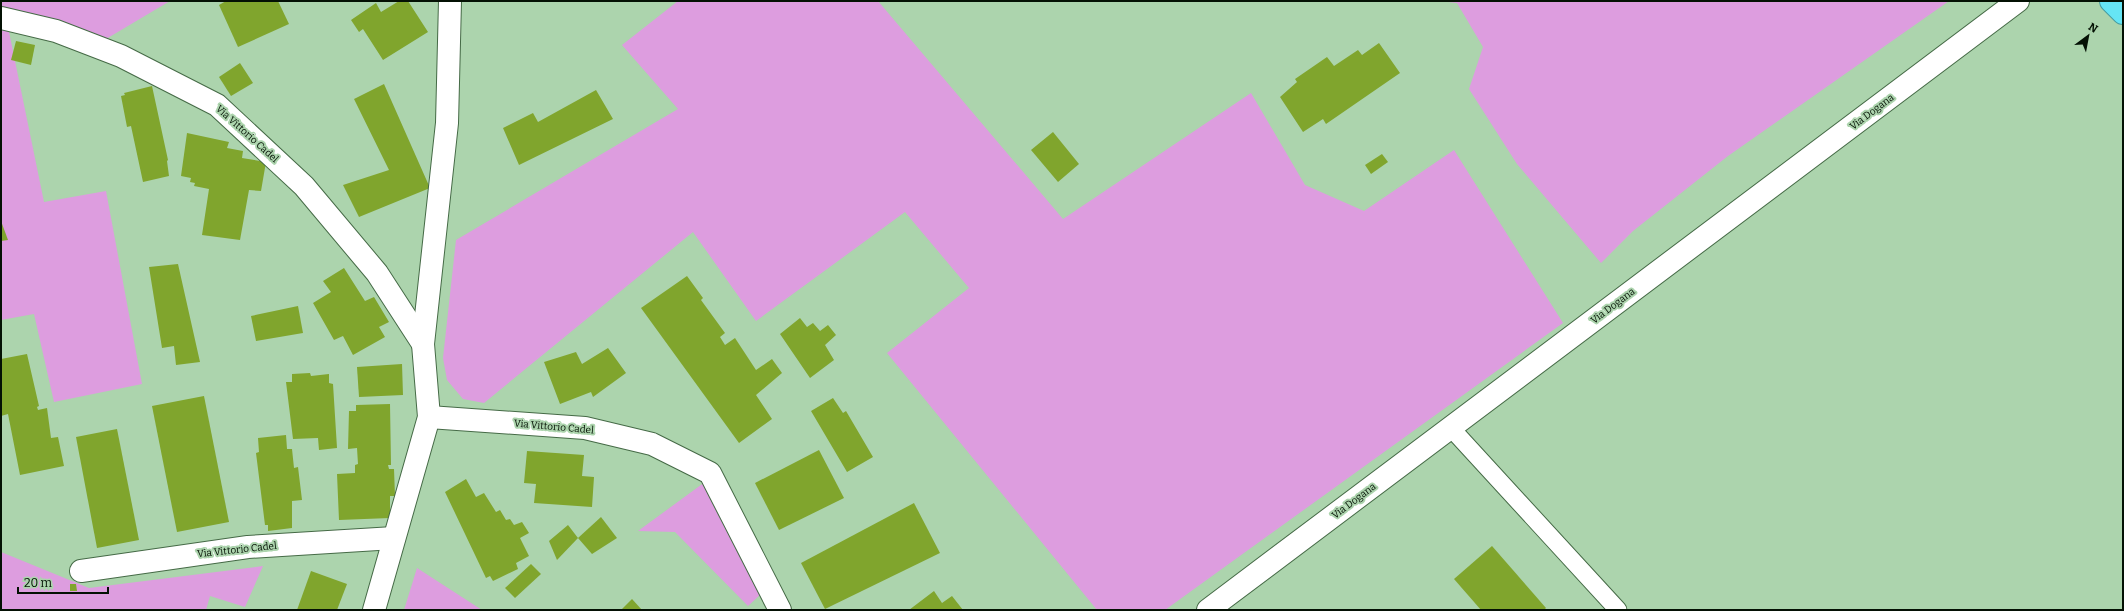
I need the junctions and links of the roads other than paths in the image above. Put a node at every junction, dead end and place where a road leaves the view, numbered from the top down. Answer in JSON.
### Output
{"nodes":[{"id":1,"x":450,"y":1,"type":"edge"},
{"id":2,"x":2018,"y":1,"type":"edge"},
{"id":3,"x":1,"y":18,"type":"edge"},
{"id":4,"x":423,"y":344,"type":"junction"},
{"id":5,"x":429,"y":417,"type":"junction"},
{"id":6,"x":1451,"y":428,"type":"junction"},
{"id":7,"x":394,"y":538,"type":"junction"},
{"id":8,"x":81,"y":571,"type":"dead end"},
{"id":9,"x":374,"y":610,"type":"edge"},
{"id":10,"x":780,"y":610,"type":"edge"},
{"id":11,"x":1208,"y":610,"type":"edge"},
{"id":12,"x":1618,"y":610,"type":"edge"}],
"edges":[{"from":1,"to":4,"type":"street","name":"Via Vittorio Cadel"},
{"from":2,"to":6,"type":"street","name":"Via Dogana"},
{"from":3,"to":4,"type":"street","name":"Via Vittorio Cadel"},
{"from":4,"to":5,"type":"street","name":"Via Vittorio Cadel"},
{"from":5,"to":7,"type":"street","name":"Via Vittorio Cadel"},
{"from":5,"to":10,"type":"street","name":"Via Vittorio Cadel"},
{"from":6,"to":11,"type":"street","name":"Via Dogana"},
{"from":6,"to":12,"type":"lane"},
{"from":7,"to":8,"type":"street","name":"Via Vittorio Cadel"},
{"from":7,"to":9,"type":"street","name":"Via Vittorio Cadel"}]}
